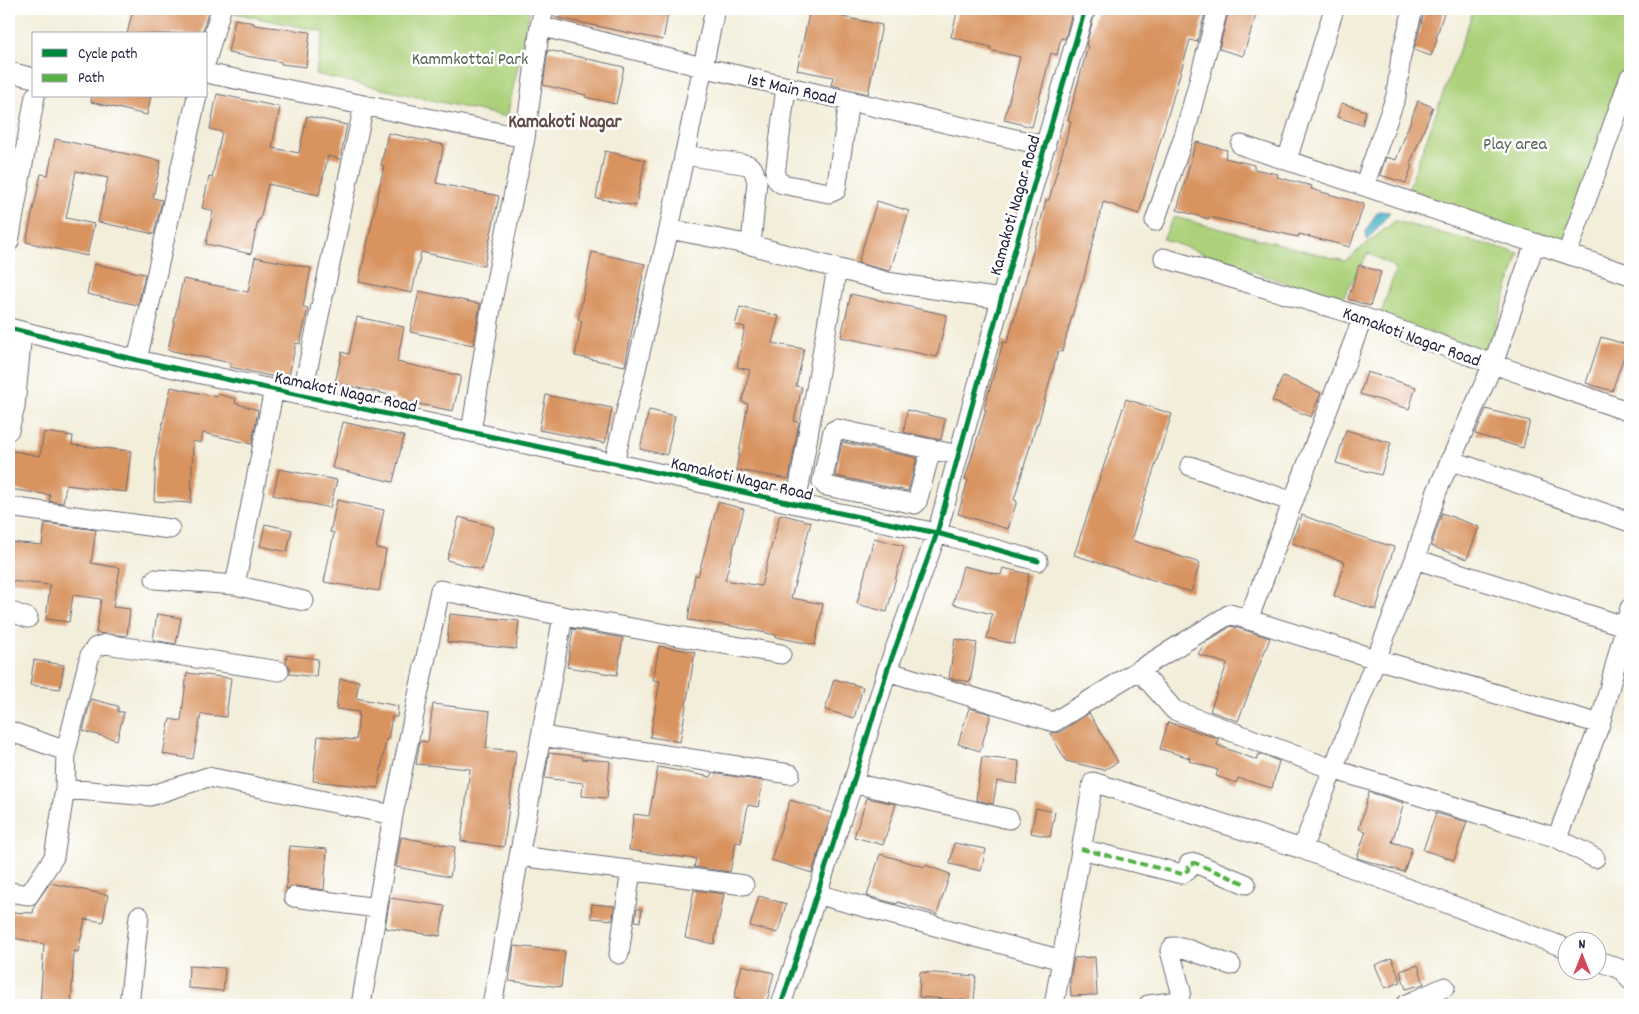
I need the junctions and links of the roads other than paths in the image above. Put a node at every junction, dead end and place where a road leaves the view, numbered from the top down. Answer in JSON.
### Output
{"nodes":[{"id":1,"x":221,"y":9,"type":"edge"},
{"id":2,"x":714,"y":9,"type":"edge"},
{"id":3,"x":1085,"y":9,"type":"edge"},
{"id":4,"x":1218,"y":9,"type":"edge"},
{"id":5,"x":1334,"y":9,"type":"edge"},
{"id":6,"x":1413,"y":9,"type":"edge"},
{"id":7,"x":542,"y":17,"type":"edge"},
{"id":8,"x":208,"y":54,"type":"edge"},
{"id":9,"x":702,"y":68,"type":"junction"},
{"id":10,"x":9,"y":72,"type":"edge"},
{"id":11,"x":208,"y":73,"type":"edge"},
{"id":12,"x":1630,"y":77,"type":"edge"},
{"id":13,"x":32,"y":78,"type":"edge"},
{"id":14,"x":786,"y":87,"type":"junction"},
{"id":15,"x":35,"y":98,"type":"edge"},
{"id":16,"x":197,"y":98,"type":"edge"},
{"id":17,"x":849,"y":101,"type":"junction"},
{"id":18,"x":364,"y":105,"type":"junction"},
{"id":19,"x":525,"y":138,"type":"junction"},
{"id":20,"x":1241,"y":145,"type":"dead end"},
{"id":21,"x":1046,"y":146,"type":"junction"},
{"id":22,"x":684,"y":155,"type":"junction"},
{"id":23,"x":1287,"y":160,"type":"junction"},
{"id":24,"x":1364,"y":186,"type":"junction"},
{"id":25,"x":1155,"y":221,"type":"dead end"},
{"id":26,"x":669,"y":229,"type":"junction"},
{"id":27,"x":9,"y":242,"type":"edge"},
{"id":28,"x":1535,"y":243,"type":"junction"},
{"id":29,"x":751,"y":245,"type":"junction"},
{"id":30,"x":1567,"y":254,"type":"junction"},
{"id":31,"x":1164,"y":258,"type":"dead end"},
{"id":32,"x":837,"y":268,"type":"junction"},
{"id":33,"x":1630,"y":275,"type":"edge"},
{"id":34,"x":1001,"y":299,"type":"junction"},
{"id":35,"x":1363,"y":316,"type":"junction"},
{"id":36,"x":16,"y":330,"type":"edge"},
{"id":37,"x":15,"y":352,"type":"edge"},
{"id":38,"x":138,"y":360,"type":"junction"},
{"id":39,"x":1493,"y":364,"type":"junction"},
{"id":40,"x":274,"y":389,"type":"junction"},
{"id":41,"x":302,"y":395,"type":"junction"},
{"id":42,"x":1630,"y":412,"type":"edge"},
{"id":43,"x":9,"y":430,"type":"edge"},
{"id":44,"x":471,"y":432,"type":"junction"},
{"id":45,"x":930,"y":449,"type":"junction"},
{"id":46,"x":958,"y":455,"type":"junction"},
{"id":47,"x":1450,"y":460,"type":"junction"},
{"id":48,"x":614,"y":463,"type":"junction"},
{"id":49,"x":1190,"y":466,"type":"dead end"},
{"id":50,"x":801,"y":474,"type":"junction"},
{"id":51,"x":823,"y":479,"type":"junction"},
{"id":52,"x":856,"y":492,"type":"junction"},
{"id":53,"x":886,"y":499,"type":"junction"},
{"id":54,"x":1293,"y":502,"type":"junction"},
{"id":55,"x":796,"y":504,"type":"junction"},
{"id":56,"x":9,"y":507,"type":"edge"},
{"id":57,"x":851,"y":516,"type":"junction"},
{"id":58,"x":881,"y":522,"type":"junction"},
{"id":59,"x":1630,"y":522,"type":"edge"},
{"id":60,"x":170,"y":529,"type":"dead end"},
{"id":61,"x":937,"y":533,"type":"junction"},
{"id":62,"x":1415,"y":559,"type":"junction"},
{"id":63,"x":1038,"y":561,"type":"dead end"},
{"id":64,"x":155,"y":579,"type":"dead end"},
{"id":65,"x":235,"y":585,"type":"junction"},
{"id":66,"x":304,"y":601,"type":"dead end"},
{"id":67,"x":1630,"y":608,"type":"edge"},
{"id":68,"x":9,"y":611,"type":"edge"},
{"id":69,"x":563,"y":616,"type":"junction"},
{"id":70,"x":28,"y":618,"type":"dead end"},
{"id":71,"x":1248,"y":620,"type":"junction"},
{"id":72,"x":1624,"y":626,"type":"junction"},
{"id":73,"x":781,"y":654,"type":"dead end"},
{"id":74,"x":1376,"y":659,"type":"junction"},
{"id":75,"x":886,"y":670,"type":"junction"},
{"id":76,"x":1139,"y":670,"type":"junction"},
{"id":77,"x":279,"y":671,"type":"dead end"},
{"id":78,"x":1600,"y":724,"type":"junction"},
{"id":79,"x":9,"y":731,"type":"edge"},
{"id":80,"x":541,"y":736,"type":"junction"},
{"id":81,"x":66,"y":751,"type":"junction"},
{"id":82,"x":1332,"y":769,"type":"junction"},
{"id":83,"x":790,"y":774,"type":"dead end"},
{"id":84,"x":853,"y":783,"type":"junction"},
{"id":85,"x":65,"y":789,"type":"junction"},
{"id":86,"x":392,"y":815,"type":"junction"},
{"id":87,"x":1009,"y":819,"type":"dead end"},
{"id":88,"x":1557,"y":838,"type":"junction"},
{"id":89,"x":1081,"y":849,"type":"junction"},
{"id":90,"x":1302,"y":849,"type":"junction"},
{"id":91,"x":519,"y":856,"type":"junction"},
{"id":92,"x":1595,"y":858,"type":"dead end"},
{"id":93,"x":631,"y":870,"type":"junction"},
{"id":94,"x":1246,"y":884,"type":"dead end"},
{"id":95,"x":744,"y":885,"type":"dead end"},
{"id":96,"x":9,"y":892,"type":"edge"},
{"id":97,"x":816,"y":894,"type":"junction"},
{"id":98,"x":294,"y":897,"type":"dead end"},
{"id":99,"x":377,"y":908,"type":"junction"},
{"id":100,"x":139,"y":916,"type":"dead end"},
{"id":101,"x":1556,"y":944,"type":"edge"},
{"id":102,"x":619,"y":954,"type":"dead end"},
{"id":103,"x":1062,"y":960,"type":"junction"},
{"id":104,"x":1606,"y":964,"type":"edge"},
{"id":105,"x":1231,"y":965,"type":"dead end"},
{"id":106,"x":1630,"y":980,"type":"edge"},
{"id":107,"x":1445,"y":987,"type":"dead end"},
{"id":108,"x":129,"y":1005,"type":"edge"},
{"id":109,"x":361,"y":1005,"type":"edge"},
{"id":110,"x":492,"y":1005,"type":"edge"},
{"id":111,"x":781,"y":1005,"type":"edge"},
{"id":112,"x":1054,"y":1005,"type":"edge"},
{"id":113,"x":1148,"y":1005,"type":"edge"},
{"id":114,"x":1405,"y":1005,"type":"edge"}],
"edges":[{"from":1,"to":8,"type":"street"},
{"from":2,"to":9,"type":"street"},
{"from":3,"to":21,"type":"street","name":"Kamakoti Nagar Road"},
{"from":4,"to":25,"type":"street"},
{"from":5,"to":23,"type":"street"},
{"from":6,"to":24,"type":"street"},
{"from":7,"to":9,"type":"street","name":"1st Main Road"},
{"from":7,"to":19,"type":"street"},
{"from":9,"to":14,"type":"street","name":"1st Main Road"},
{"from":9,"to":22,"type":"street"},
{"from":10,"to":13,"type":"street"},
{"from":11,"to":18,"type":"street"},
{"from":12,"to":30,"type":"street"},
{"from":14,"to":17,"type":"street","name":"1st Main Road"},
{"from":14,"to":17,"type":"street"},
{"from":15,"to":27,"type":"street"},
{"from":16,"to":38,"type":"street"},
{"from":17,"to":21,"type":"street","name":"1st Main Road"},
{"from":18,"to":19,"type":"street"},
{"from":18,"to":41,"type":"street"},
{"from":19,"to":44,"type":"street"},
{"from":20,"to":23,"type":"street"},
{"from":21,"to":34,"type":"street","name":"Kamakoti Nagar Road"},
{"from":22,"to":26,"type":"street"},
{"from":22,"to":29,"type":"street"},
{"from":23,"to":24,"type":"street"},
{"from":24,"to":28,"type":"street"},
{"from":26,"to":29,"type":"street"},
{"from":26,"to":48,"type":"street"},
{"from":28,"to":30,"type":"street"},
{"from":28,"to":39,"type":"street"},
{"from":29,"to":32,"type":"street"},
{"from":30,"to":33,"type":"street"},
{"from":31,"to":35,"type":"street","name":"Kamakoti Nagar Road"},
{"from":32,"to":34,"type":"street"},
{"from":32,"to":50,"type":"street"},
{"from":34,"to":46,"type":"street","name":"Kamakoti Nagar Road"},
{"from":35,"to":39,"type":"street","name":"Kamakoti Nagar Road"},
{"from":35,"to":54,"type":"street"},
{"from":36,"to":37,"type":"street"},
{"from":36,"to":38,"type":"street","name":"Kamakoti Nagar Road"},
{"from":37,"to":43,"type":"street"},
{"from":38,"to":40,"type":"street","name":"Kamakoti Nagar Road"},
{"from":39,"to":42,"type":"street","name":"Kamakoti Nagar Road"},
{"from":39,"to":47,"type":"street"},
{"from":40,"to":41,"type":"street","name":"Kamakoti Nagar Road"},
{"from":40,"to":65,"type":"street"},
{"from":41,"to":44,"type":"street","name":"Kamakoti Nagar Road"},
{"from":44,"to":48,"type":"street","name":"Kamakoti Nagar Road"},
{"from":45,"to":46,"type":"street"},
{"from":45,"to":51,"type":"street"},
{"from":45,"to":53,"type":"street"},
{"from":46,"to":61,"type":"street","name":"Kamakoti Nagar Road"},
{"from":47,"to":59,"type":"street"},
{"from":47,"to":62,"type":"street"},
{"from":48,"to":55,"type":"street","name":"Kamakoti Nagar Road"},
{"from":49,"to":54,"type":"street"},
{"from":50,"to":51,"type":"street"},
{"from":50,"to":55,"type":"street"},
{"from":51,"to":52,"type":"street"},
{"from":52,"to":53,"type":"street"},
{"from":52,"to":57,"type":"street"},
{"from":53,"to":58,"type":"street"},
{"from":54,"to":71,"type":"street"},
{"from":55,"to":57,"type":"street","name":"Kamakoti Nagar Road"},
{"from":56,"to":60,"type":"street"},
{"from":57,"to":58,"type":"street","name":"Kamakoti Nagar Road"},
{"from":58,"to":61,"type":"street","name":"Kamakoti Nagar Road"},
{"from":61,"to":63,"type":"street"},
{"from":61,"to":75,"type":"street"},
{"from":62,"to":72,"type":"street"},
{"from":62,"to":74,"type":"street"},
{"from":64,"to":65,"type":"street"},
{"from":65,"to":66,"type":"street"},
{"from":67,"to":72,"type":"street"},
{"from":68,"to":70,"type":"street"},
{"from":69,"to":73,"type":"street"},
{"from":69,"to":80,"type":"street"},
{"from":69,"to":86,"type":"street"},
{"from":71,"to":74,"type":"street"},
{"from":71,"to":76,"type":"street"},
{"from":72,"to":78,"type":"street"},
{"from":74,"to":78,"type":"street"},
{"from":74,"to":82,"type":"street"},
{"from":75,"to":76,"type":"street"},
{"from":75,"to":84,"type":"street"},
{"from":76,"to":82,"type":"street"},
{"from":77,"to":81,"type":"street"},
{"from":78,"to":88,"type":"street"},
{"from":79,"to":81,"type":"street"},
{"from":80,"to":83,"type":"street"},
{"from":80,"to":91,"type":"street"},
{"from":81,"to":85,"type":"street"},
{"from":82,"to":88,"type":"street"},
{"from":82,"to":90,"type":"street"},
{"from":84,"to":87,"type":"street"},
{"from":84,"to":97,"type":"street"},
{"from":85,"to":86,"type":"street"},
{"from":85,"to":96,"type":"street"},
{"from":86,"to":99,"type":"street"},
{"from":88,"to":92,"type":"street"},
{"from":89,"to":90,"type":"street"},
{"from":89,"to":94,"type":"street"},
{"from":89,"to":103,"type":"street"},
{"from":90,"to":101,"type":"street"},
{"from":91,"to":93,"type":"street"},
{"from":91,"to":110,"type":"street"},
{"from":93,"to":95,"type":"street"},
{"from":93,"to":102,"type":"street"},
{"from":97,"to":103,"type":"street"},
{"from":97,"to":111,"type":"street"},
{"from":98,"to":99,"type":"street"},
{"from":99,"to":109,"type":"street"},
{"from":100,"to":108,"type":"street"},
{"from":103,"to":112,"type":"street"},
{"from":104,"to":106,"type":"street"},
{"from":105,"to":113,"type":"street"},
{"from":107,"to":114,"type":"street"}]}
